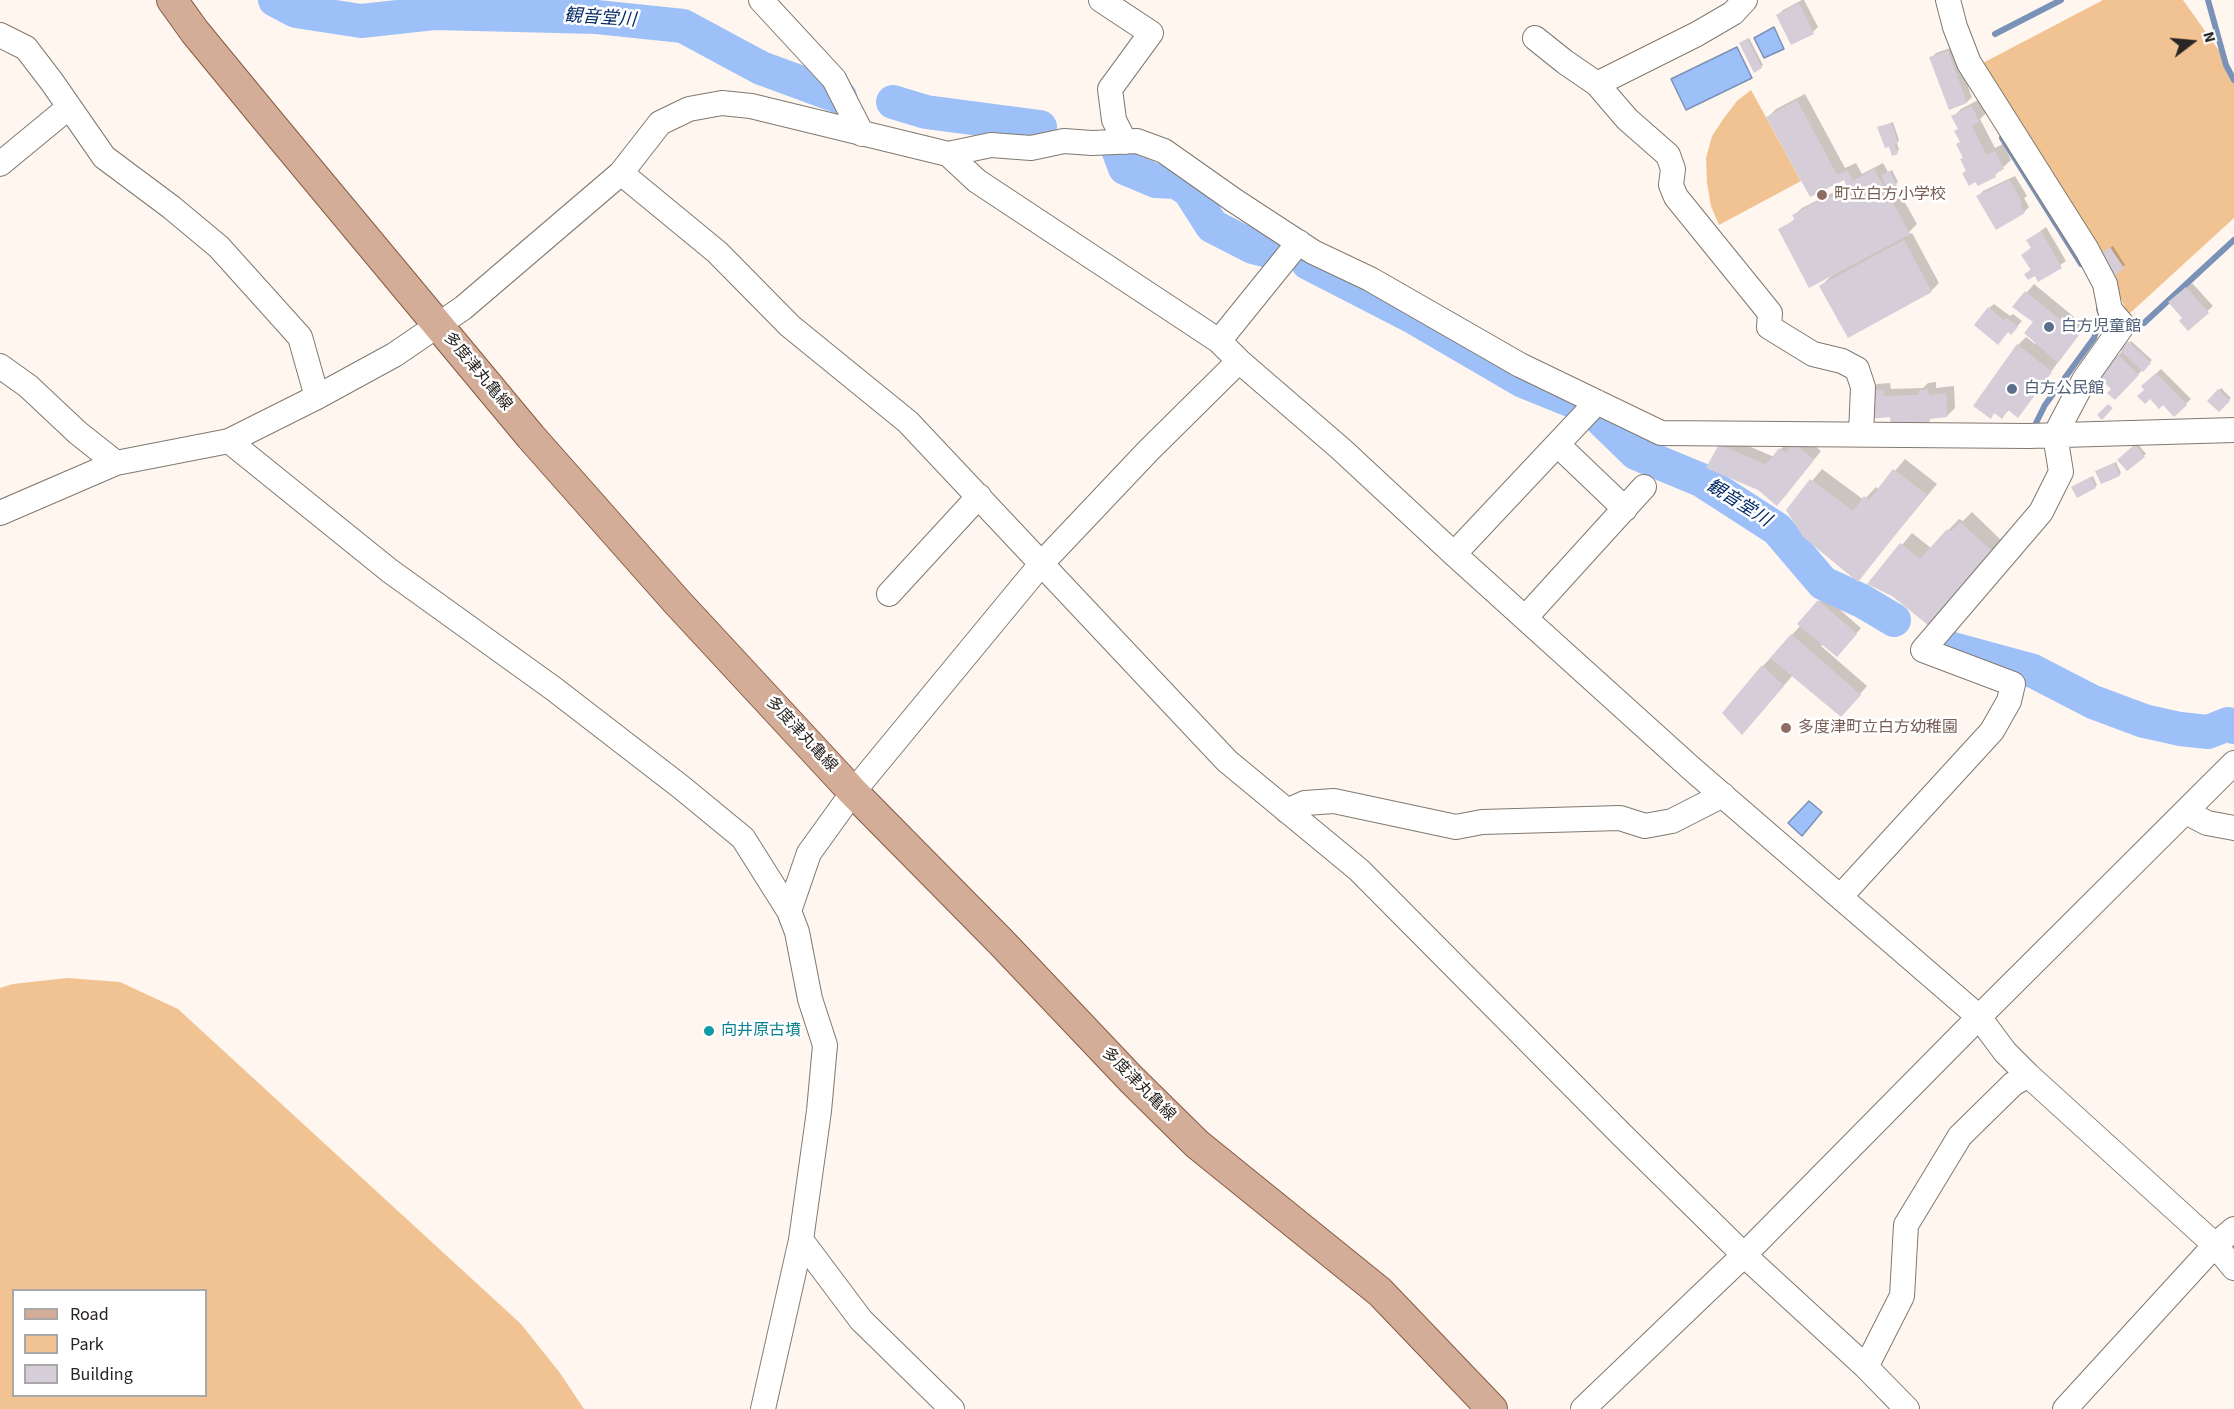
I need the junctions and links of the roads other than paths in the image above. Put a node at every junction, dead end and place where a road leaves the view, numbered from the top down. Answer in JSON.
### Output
{"nodes":[{"id":1,"x":172,"y":0,"type":"edge"},
{"id":2,"x":761,"y":0,"type":"edge"},
{"id":3,"x":1101,"y":0,"type":"edge"},
{"id":4,"x":1745,"y":0,"type":"edge"},
{"id":5,"x":1948,"y":0,"type":"edge"},
{"id":6,"x":0,"y":35,"type":"edge"},
{"id":7,"x":1535,"y":38,"type":"dead end"},
{"id":8,"x":1598,"y":84,"type":"junction"},
{"id":9,"x":68,"y":108,"type":"junction"},
{"id":10,"x":862,"y":134,"type":"junction"},
{"id":11,"x":1125,"y":142,"type":"junction"},
{"id":12,"x":948,"y":154,"type":"junction"},
{"id":13,"x":0,"y":164,"type":"edge"},
{"id":14,"x":621,"y":173,"type":"junction"},
{"id":15,"x":1299,"y":242,"type":"junction"},
{"id":16,"x":438,"y":326,"type":"junction"},
{"id":17,"x":1219,"y":341,"type":"junction"},
{"id":18,"x":1239,"y":361,"type":"junction"},
{"id":19,"x":0,"y":366,"type":"edge"},
{"id":20,"x":317,"y":397,"type":"junction"},
{"id":21,"x":1597,"y":402,"type":"junction"},
{"id":22,"x":2234,"y":430,"type":"edge"},
{"id":23,"x":1861,"y":435,"type":"junction"},
{"id":24,"x":2055,"y":435,"type":"junction"},
{"id":25,"x":229,"y":441,"type":"junction"},
{"id":26,"x":1558,"y":445,"type":"junction"},
{"id":27,"x":116,"y":463,"type":"junction"},
{"id":28,"x":1644,"y":487,"type":"dead end"},
{"id":29,"x":979,"y":496,"type":"junction"},
{"id":30,"x":1625,"y":509,"type":"junction"},
{"id":31,"x":0,"y":513,"type":"edge"},
{"id":32,"x":1454,"y":554,"type":"junction"},
{"id":33,"x":1042,"y":563,"type":"junction"},
{"id":34,"x":889,"y":594,"type":"dead end"},
{"id":35,"x":1525,"y":618,"type":"junction"},
{"id":36,"x":2234,"y":763,"type":"edge"},
{"id":37,"x":853,"y":792,"type":"junction"},
{"id":38,"x":1723,"y":795,"type":"junction"},
{"id":39,"x":1287,"y":811,"type":"junction"},
{"id":40,"x":2186,"y":812,"type":"junction"},
{"id":41,"x":2234,"y":828,"type":"edge"},
{"id":42,"x":1840,"y":897,"type":"junction"},
{"id":43,"x":789,"y":911,"type":"junction"},
{"id":44,"x":1979,"y":1017,"type":"junction"},
{"id":45,"x":2028,"y":1075,"type":"junction"},
{"id":46,"x":2234,"y":1230,"type":"edge"},
{"id":47,"x":801,"y":1240,"type":"junction"},
{"id":48,"x":2215,"y":1245,"type":"junction"},
{"id":49,"x":1744,"y":1255,"type":"junction"},
{"id":50,"x":2234,"y":1268,"type":"edge"},
{"id":51,"x":1866,"y":1367,"type":"junction"},
{"id":52,"x":763,"y":1409,"type":"edge"},
{"id":53,"x":952,"y":1409,"type":"edge"},
{"id":54,"x":1492,"y":1409,"type":"edge"},
{"id":55,"x":1583,"y":1409,"type":"edge"},
{"id":56,"x":1907,"y":1409,"type":"edge"},
{"id":57,"x":2065,"y":1409,"type":"edge"}],
"edges":[{"from":1,"to":16,"type":"main road","name":"多度津丸亀線"},
{"from":2,"to":10,"type":"street"},
{"from":3,"to":11,"type":"street"},
{"from":4,"to":8,"type":"street"},
{"from":5,"to":24,"type":"street"},
{"from":6,"to":9,"type":"street"},
{"from":7,"to":8,"type":"street"},
{"from":8,"to":23,"type":"street"},
{"from":9,"to":13,"type":"street"},
{"from":9,"to":20,"type":"street"},
{"from":10,"to":12,"type":"street"},
{"from":10,"to":14,"type":"street"},
{"from":11,"to":12,"type":"street"},
{"from":11,"to":15,"type":"street"},
{"from":12,"to":17,"type":"street"},
{"from":14,"to":16,"type":"street"},
{"from":14,"to":29,"type":"street"},
{"from":15,"to":17,"type":"street"},
{"from":15,"to":21,"type":"street"},
{"from":16,"to":20,"type":"street"},
{"from":16,"to":37,"type":"main road","name":"多度津丸亀線"},
{"from":17,"to":18,"type":"street"},
{"from":18,"to":32,"type":"street"},
{"from":18,"to":33,"type":"street"},
{"from":19,"to":27,"type":"street"},
{"from":20,"to":25,"type":"street"},
{"from":21,"to":23,"type":"street"},
{"from":21,"to":26,"type":"street"},
{"from":22,"to":24,"type":"street"},
{"from":23,"to":24,"type":"street"},
{"from":24,"to":42,"type":"street"},
{"from":25,"to":27,"type":"street"},
{"from":25,"to":43,"type":"street"},
{"from":26,"to":30,"type":"street"},
{"from":26,"to":32,"type":"street"},
{"from":27,"to":31,"type":"street"},
{"from":28,"to":30,"type":"street"},
{"from":29,"to":33,"type":"street"},
{"from":29,"to":34,"type":"street"},
{"from":30,"to":35,"type":"street"},
{"from":32,"to":35,"type":"street"},
{"from":33,"to":37,"type":"street"},
{"from":33,"to":39,"type":"street"},
{"from":35,"to":38,"type":"street"},
{"from":36,"to":40,"type":"street"},
{"from":37,"to":43,"type":"street"},
{"from":37,"to":54,"type":"main road","name":"多度津丸亀線"},
{"from":38,"to":39,"type":"street"},
{"from":38,"to":42,"type":"street"},
{"from":39,"to":49,"type":"street"},
{"from":40,"to":41,"type":"street"},
{"from":40,"to":44,"type":"street"},
{"from":42,"to":44,"type":"street"},
{"from":43,"to":47,"type":"street"},
{"from":44,"to":45,"type":"street"},
{"from":44,"to":49,"type":"street"},
{"from":45,"to":48,"type":"street"},
{"from":45,"to":51,"type":"street"},
{"from":46,"to":48,"type":"street"},
{"from":47,"to":52,"type":"street"},
{"from":47,"to":53,"type":"street"},
{"from":48,"to":50,"type":"street"},
{"from":48,"to":57,"type":"street"},
{"from":49,"to":51,"type":"street"},
{"from":49,"to":55,"type":"street"},
{"from":51,"to":56,"type":"street"}]}
